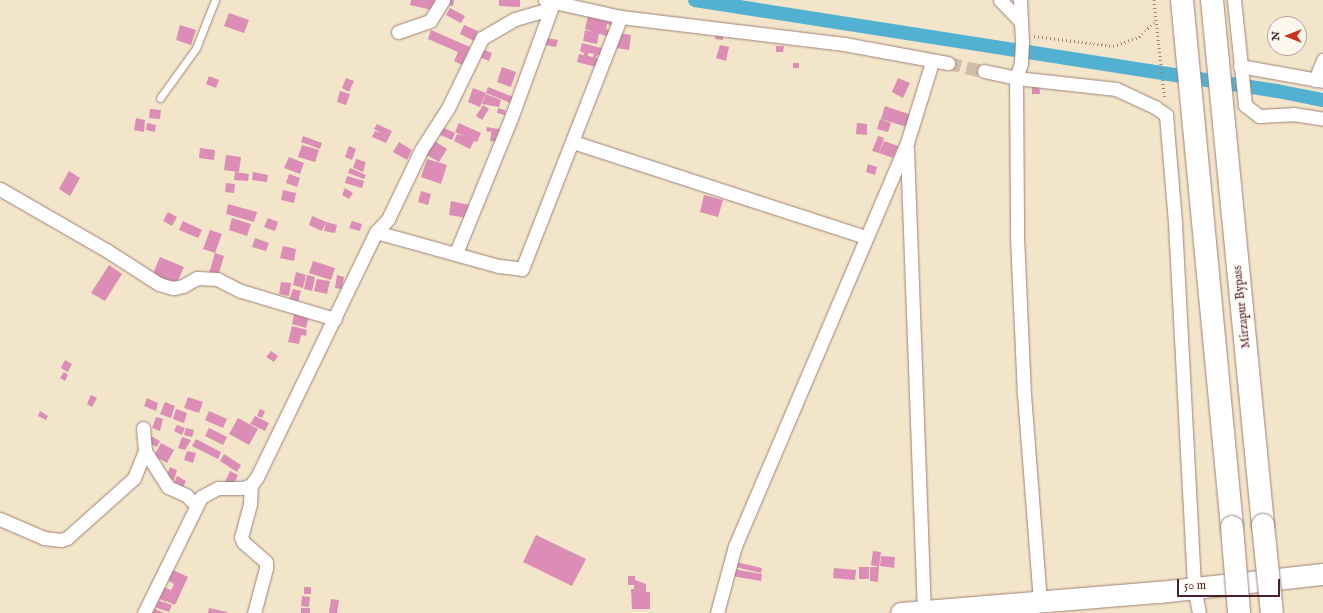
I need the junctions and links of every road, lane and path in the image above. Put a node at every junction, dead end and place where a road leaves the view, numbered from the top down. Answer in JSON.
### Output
{"nodes":[{"id":1,"x":215,"y":0,"type":"edge"},
{"id":2,"x":443,"y":0,"type":"edge"},
{"id":3,"x":1000,"y":0,"type":"edge"},
{"id":4,"x":1020,"y":0,"type":"edge"},
{"id":5,"x":1154,"y":0,"type":"edge"},
{"id":6,"x":1182,"y":0,"type":"edge"},
{"id":7,"x":1212,"y":0,"type":"edge"},
{"id":8,"x":1234,"y":0,"type":"edge"},
{"id":9,"x":549,"y":3,"type":"edge"},
{"id":10,"x":579,"y":4,"type":"edge"},
{"id":11,"x":622,"y":17,"type":"junction"},
{"id":12,"x":1156,"y":20,"type":"junction"},
{"id":13,"x":398,"y":32,"type":"dead end"},
{"id":14,"x":1022,"y":33,"type":"junction"},
{"id":15,"x":1323,"y":60,"type":"edge"},
{"id":16,"x":932,"y":62,"type":"junction"},
{"id":17,"x":948,"y":63,"type":"tunnel mouth"},
{"id":18,"x":1240,"y":66,"type":"junction"},
{"id":19,"x":984,"y":71,"type":"tunnel mouth"},
{"id":20,"x":1016,"y":78,"type":"junction"},
{"id":21,"x":1319,"y":80,"type":"edge"},
{"id":22,"x":1163,"y":84,"type":"dead end"},
{"id":23,"x":160,"y":98,"type":"dead end"},
{"id":24,"x":1323,"y":119,"type":"edge"},
{"id":25,"x":573,"y":142,"type":"junction"},
{"id":26,"x":906,"y":146,"type":"junction"},
{"id":27,"x":0,"y":189,"type":"edge"},
{"id":28,"x":376,"y":232,"type":"junction"},
{"id":29,"x":865,"y":237,"type":"junction"},
{"id":30,"x":456,"y":253,"type":"junction"},
{"id":31,"x":335,"y":319,"type":"junction"},
{"id":32,"x":143,"y":428,"type":"dead end"},
{"id":33,"x":145,"y":451,"type":"junction"},
{"id":34,"x":251,"y":485,"type":"junction"},
{"id":35,"x":196,"y":506,"type":"junction"},
{"id":36,"x":0,"y":519,"type":"edge"},
{"id":37,"x":1323,"y":574,"type":"edge"},
{"id":38,"x":1194,"y":587,"type":"junction"},
{"id":39,"x":1049,"y":605,"type":"edge"},
{"id":40,"x":924,"y":612,"type":"edge"},
{"id":41,"x":144,"y":613,"type":"edge"},
{"id":42,"x":254,"y":613,"type":"edge"},
{"id":43,"x":717,"y":613,"type":"edge"},
{"id":44,"x":901,"y":613,"type":"edge"},
{"id":45,"x":1199,"y":613,"type":"edge"},
{"id":46,"x":1239,"y":613,"type":"edge"},
{"id":47,"x":1272,"y":613,"type":"edge"}],
"edges":[{"from":1,"to":23,"type":"lane"},
{"from":2,"to":13,"type":"street"},
{"from":3,"to":14,"type":"street"},
{"from":4,"to":14,"type":"street"},
{"from":5,"to":12,"type":"path"},
{"from":6,"to":46,"type":"highway","bridge":true},
{"from":7,"to":47,"type":"highway","name":"Mirzapur Bypass","bridge":true},
{"from":8,"to":18,"type":"street"},
{"from":9,"to":10,"type":"street"},
{"from":9,"to":28,"type":"street"},
{"from":9,"to":30,"type":"street"},
{"from":10,"to":11,"type":"street"},
{"from":11,"to":16,"type":"street"},
{"from":11,"to":25,"type":"street"},
{"from":12,"to":14,"type":"path"},
{"from":12,"to":22,"type":"path"},
{"from":14,"to":20,"type":"street"},
{"from":15,"to":21,"type":"street"},
{"from":16,"to":17,"type":"street"},
{"from":16,"to":26,"type":"street"},
{"from":18,"to":21,"type":"street"},
{"from":18,"to":24,"type":"street"},
{"from":19,"to":20,"type":"street"},
{"from":20,"to":38,"type":"street"},
{"from":20,"to":39,"type":"street"},
{"from":25,"to":29,"type":"street"},
{"from":25,"to":30,"type":"street"},
{"from":26,"to":29,"type":"street"},
{"from":26,"to":40,"type":"street"},
{"from":27,"to":31,"type":"street"},
{"from":28,"to":30,"type":"street"},
{"from":28,"to":31,"type":"street"},
{"from":29,"to":43,"type":"street"},
{"from":31,"to":34,"type":"street"},
{"from":32,"to":33,"type":"street"},
{"from":33,"to":35,"type":"street"},
{"from":33,"to":36,"type":"street"},
{"from":34,"to":35,"type":"street"},
{"from":34,"to":42,"type":"street"},
{"from":35,"to":41,"type":"street"},
{"from":37,"to":38,"type":"main road"},
{"from":38,"to":39,"type":"main road"},
{"from":38,"to":45,"type":"street"},
{"from":39,"to":40,"type":"main road"},
{"from":40,"to":44,"type":"main road"}]}
